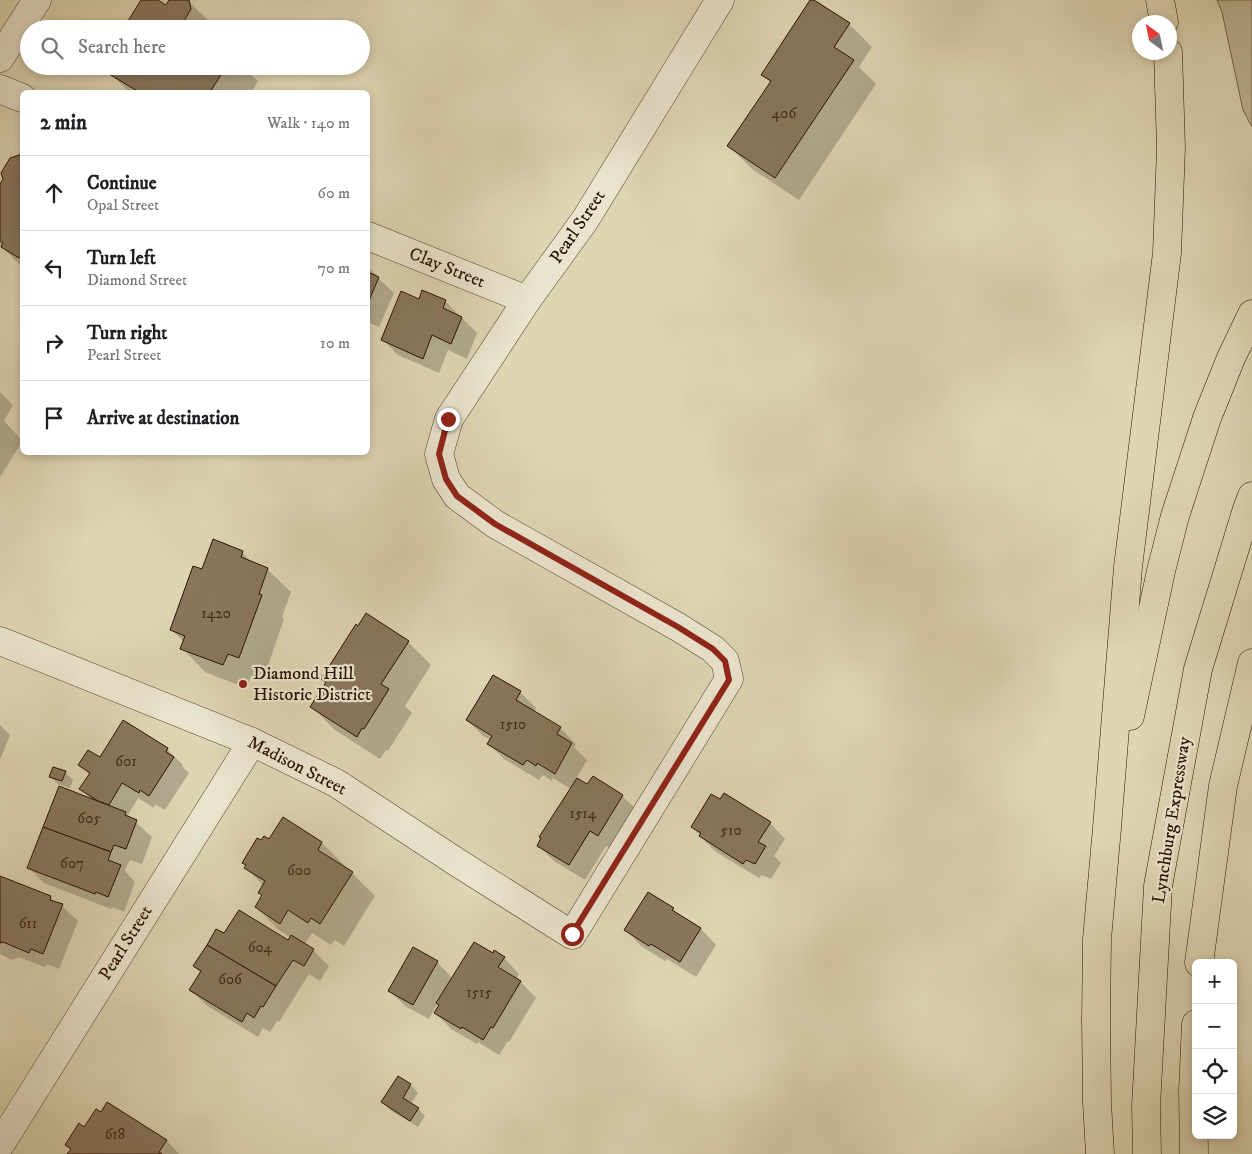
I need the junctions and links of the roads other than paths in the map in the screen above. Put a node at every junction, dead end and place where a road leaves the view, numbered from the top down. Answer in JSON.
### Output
{"nodes":[{"id":1,"x":37,"y":0,"type":"edge"},
{"id":2,"x":720,"y":0,"type":"edge"},
{"id":3,"x":1160,"y":0,"type":"edge"},
{"id":4,"x":1163,"y":15,"type":"edge"},
{"id":5,"x":24,"y":20,"type":"edge"},
{"id":6,"x":20,"y":27,"type":"edge"},
{"id":7,"x":0,"y":58,"type":"edge"},
{"id":8,"x":1168,"y":60,"type":"edge"},
{"id":9,"x":0,"y":89,"type":"edge"},
{"id":10,"x":20,"y":97,"type":"edge"},
{"id":11,"x":370,"y":237,"type":"edge"},
{"id":12,"x":527,"y":300,"type":"junction"},
{"id":13,"x":1252,"y":314,"type":"edge"},
{"id":14,"x":1252,"y":496,"type":"edge"},
{"id":15,"x":0,"y":640,"type":"edge"},
{"id":16,"x":1252,"y":663,"type":"edge"},
{"id":17,"x":252,"y":742,"type":"junction"},
{"id":18,"x":1107,"y":828,"type":"junction"},
{"id":19,"x":572,"y":934,"type":"joint"},
{"id":20,"x":1200,"y":959,"type":"edge"},
{"id":21,"x":1195,"y":1049,"type":"edge"},
{"id":22,"x":0,"y":1145,"type":"edge"},
{"id":23,"x":1100,"y":1154,"type":"edge"},
{"id":24,"x":1147,"y":1154,"type":"edge"},
{"id":25,"x":1194,"y":1154,"type":"edge"}],
"edges":[{"from":1,"to":5,"type":"street"},
{"from":2,"to":12,"type":"street","name":"Pearl Street"},
{"from":3,"to":4,"type":"highway"},
{"from":6,"to":7,"type":"street"},
{"from":8,"to":18,"type":"highway"},
{"from":9,"to":10,"type":"street"},
{"from":11,"to":12,"type":"street","name":"Clay Street"},
{"from":12,"to":19,"type":"street","name":"Pearl Street"},
{"from":13,"to":18,"type":"highway"},
{"from":14,"to":24,"type":"highway","name":"Lynchburg Expressway"},
{"from":15,"to":17,"type":"street","name":"Madison Street"},
{"from":16,"to":20,"type":"highway"},
{"from":17,"to":19,"type":"street","name":"Madison Street"},
{"from":17,"to":22,"type":"street","name":"Pearl Street"},
{"from":18,"to":23,"type":"highway"},
{"from":21,"to":25,"type":"highway"}]}
